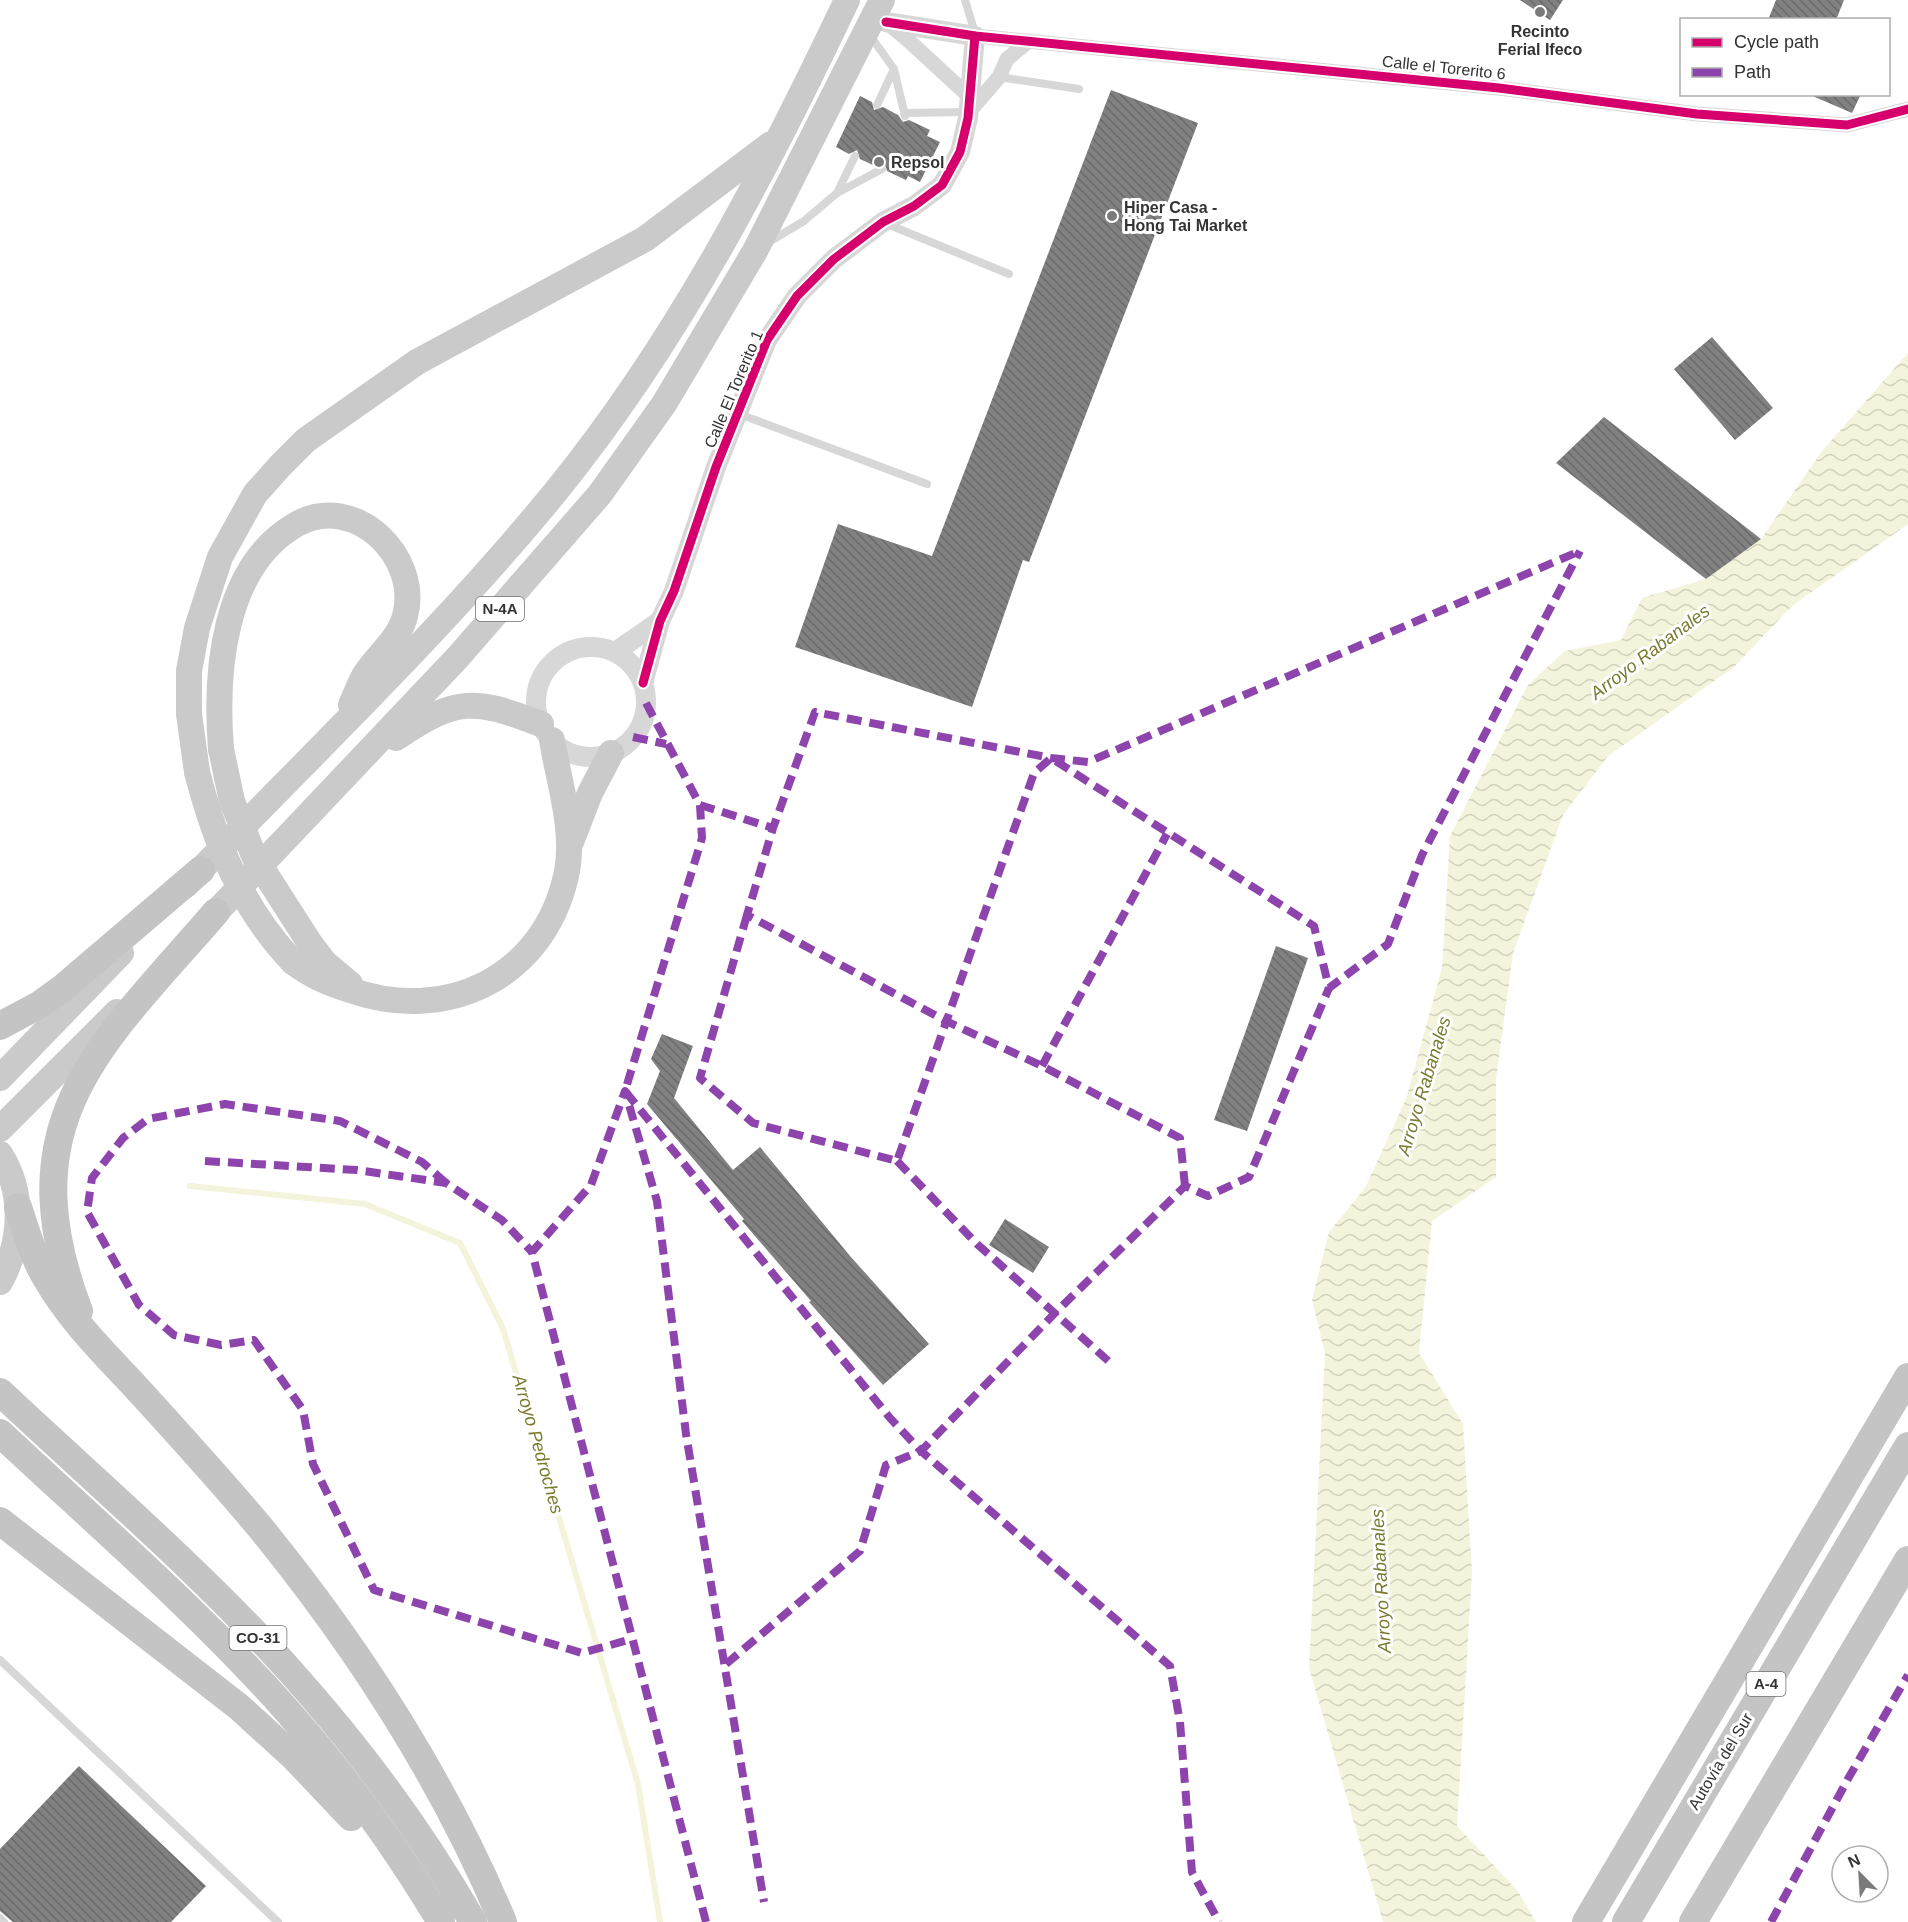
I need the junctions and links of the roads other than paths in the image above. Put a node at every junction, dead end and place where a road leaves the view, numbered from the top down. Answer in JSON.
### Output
{"nodes":[{"id":1,"x":965,"y":0,"type":"edge"},
{"id":2,"x":843,"y":3,"type":"edge"},
{"id":3,"x":877,"y":17,"type":"edge"},
{"id":4,"x":975,"y":36,"type":"junction"},
{"id":5,"x":1029,"y":41,"type":"junction"},
{"id":6,"x":894,"y":69,"type":"junction"},
{"id":7,"x":999,"y":77,"type":"junction"},
{"id":8,"x":1079,"y":88,"type":"dead end"},
{"id":9,"x":969,"y":104,"type":"junction"},
{"id":10,"x":877,"y":105,"type":"dead end"},
{"id":11,"x":1908,"y":109,"type":"edge"},
{"id":12,"x":778,"y":138,"type":"junction"},
{"id":13,"x":855,"y":156,"type":"dead end"},
{"id":14,"x":882,"y":169,"type":"dead end"},
{"id":15,"x":837,"y":193,"type":"junction"},
{"id":16,"x":883,"y":222,"type":"junction"},
{"id":17,"x":755,"y":251,"type":"junction"},
{"id":18,"x":1009,"y":274,"type":"dead end"},
{"id":19,"x":739,"y":414,"type":"junction"},
{"id":20,"x":927,"y":484,"type":"dead end"},
{"id":21,"x":660,"y":621,"type":"junction"},
{"id":22,"x":615,"y":652,"type":"junction"},
{"id":23,"x":643,"y":683,"type":"junction"},
{"id":24,"x":340,"y":727,"type":"junction"},
{"id":25,"x":546,"y":732,"type":"junction"},
{"id":26,"x":611,"y":753,"type":"junction"},
{"id":27,"x":361,"y":761,"type":"junction"},
{"id":28,"x":569,"y":848,"type":"junction"},
{"id":29,"x":201,"y":870,"type":"junction"},
{"id":30,"x":216,"y":912,"type":"junction"},
{"id":31,"x":302,"y":953,"type":"junction"},
{"id":32,"x":59,"y":1017,"type":"junction"},
{"id":33,"x":0,"y":1026,"type":"edge"},
{"id":34,"x":0,"y":1061,"type":"edge"},
{"id":35,"x":0,"y":1078,"type":"edge"},
{"id":36,"x":0,"y":1129,"type":"edge"},
{"id":37,"x":0,"y":1154,"type":"edge"},
{"id":38,"x":18,"y":1207,"type":"junction"},
{"id":39,"x":0,"y":1282,"type":"edge"},
{"id":40,"x":90,"y":1338,"type":"junction"},
{"id":41,"x":1908,"y":1377,"type":"edge"},
{"id":42,"x":0,"y":1392,"type":"edge"},
{"id":43,"x":0,"y":1433,"type":"edge"},
{"id":44,"x":1908,"y":1446,"type":"edge"},
{"id":45,"x":0,"y":1521,"type":"edge"},
{"id":46,"x":1908,"y":1560,"type":"edge"},
{"id":47,"x":0,"y":1660,"type":"edge"},
{"id":48,"x":0,"y":1918,"type":"edge"},
{"id":49,"x":4,"y":1922,"type":"edge"},
{"id":50,"x":278,"y":1922,"type":"edge"},
{"id":51,"x":428,"y":1922,"type":"edge"},
{"id":52,"x":441,"y":1922,"type":"edge"},
{"id":53,"x":473,"y":1922,"type":"edge"},
{"id":54,"x":503,"y":1922,"type":"edge"},
{"id":55,"x":1585,"y":1922,"type":"edge"},
{"id":56,"x":1626,"y":1922,"type":"edge"},
{"id":57,"x":1693,"y":1922,"type":"edge"}],
"edges":[{"from":1,"to":4,"type":"lane"},
{"from":2,"to":12,"type":"main road","number":"N-4A"},
{"from":3,"to":4,"type":"street"},
{"from":3,"to":6,"type":"lane"},
{"from":3,"to":9,"type":"street"},
{"from":3,"to":17,"type":"main road","number":"N-4A"},
{"from":4,"to":5,"type":"street","name":"Calle el Torerito 6"},
{"from":4,"to":9,"type":"street","name":"Calle El Torerito 1"},
{"from":5,"to":7,"type":"street"},
{"from":5,"to":11,"type":"street","name":"Calle el Torerito 6"},
{"from":6,"to":9,"type":"lane"},
{"from":6,"to":10,"type":"lane"},
{"from":7,"to":8,"type":"lane"},
{"from":7,"to":9,"type":"street"},
{"from":9,"to":16,"type":"street","name":"Calle El Torerito 1"},
{"from":12,"to":24,"type":"main road","number":"N-4A"},
{"from":12,"to":31,"type":"main road","bridge":true},
{"from":13,"to":15,"type":"lane"},
{"from":14,"to":15,"type":"lane"},
{"from":15,"to":17,"type":"lane"},
{"from":16,"to":18,"type":"lane"},
{"from":16,"to":19,"type":"street","name":"Calle El Torerito 1"},
{"from":17,"to":27,"type":"main road","number":"N-4A"},
{"from":19,"to":20,"type":"lane"},
{"from":19,"to":21,"type":"street","name":"Calle El Torerito 1"},
{"from":21,"to":22,"type":"street"},
{"from":21,"to":23,"type":"street","name":"Calle El Torerito 1"},
{"from":22,"to":23,"type":"street"},
{"from":22,"to":25,"type":"street"},
{"from":23,"to":26,"type":"street"},
{"from":24,"to":29,"type":"main road","number":"N-4A"},
{"from":24,"to":31,"type":"main road","bridge":true},
{"from":25,"to":26,"type":"street"},
{"from":25,"to":27,"type":"main road"},
{"from":25,"to":28,"type":"main road"},
{"from":26,"to":28,"type":"main road"},
{"from":27,"to":30,"type":"main road","number":"N-4A"},
{"from":28,"to":31,"type":"main road"},
{"from":29,"to":32,"type":"main road","number":"N-4A"},
{"from":29,"to":33,"type":"highway"},
{"from":30,"to":36,"type":"main road","number":"N-4A"},
{"from":30,"to":40,"type":"highway"},
{"from":32,"to":34,"type":"main road"},
{"from":32,"to":35,"type":"main road","number":"N-4A"},
{"from":37,"to":38,"type":"main road"},
{"from":38,"to":39,"type":"main road"},
{"from":38,"to":40,"type":"highway"},
{"from":40,"to":54,"type":"highway"},
{"from":41,"to":55,"type":"highway"},
{"from":42,"to":53,"type":"highway","number":"CO-31"},
{"from":43,"to":52,"type":"highway","number":"CO-31"},
{"from":44,"to":56,"type":"highway","name":"Autovía del Sur","number":"A-4"},
{"from":45,"to":51,"type":"highway"},
{"from":46,"to":57,"type":"highway"},
{"from":47,"to":50,"type":"lane"},
{"from":48,"to":49,"type":"lane"}]}
